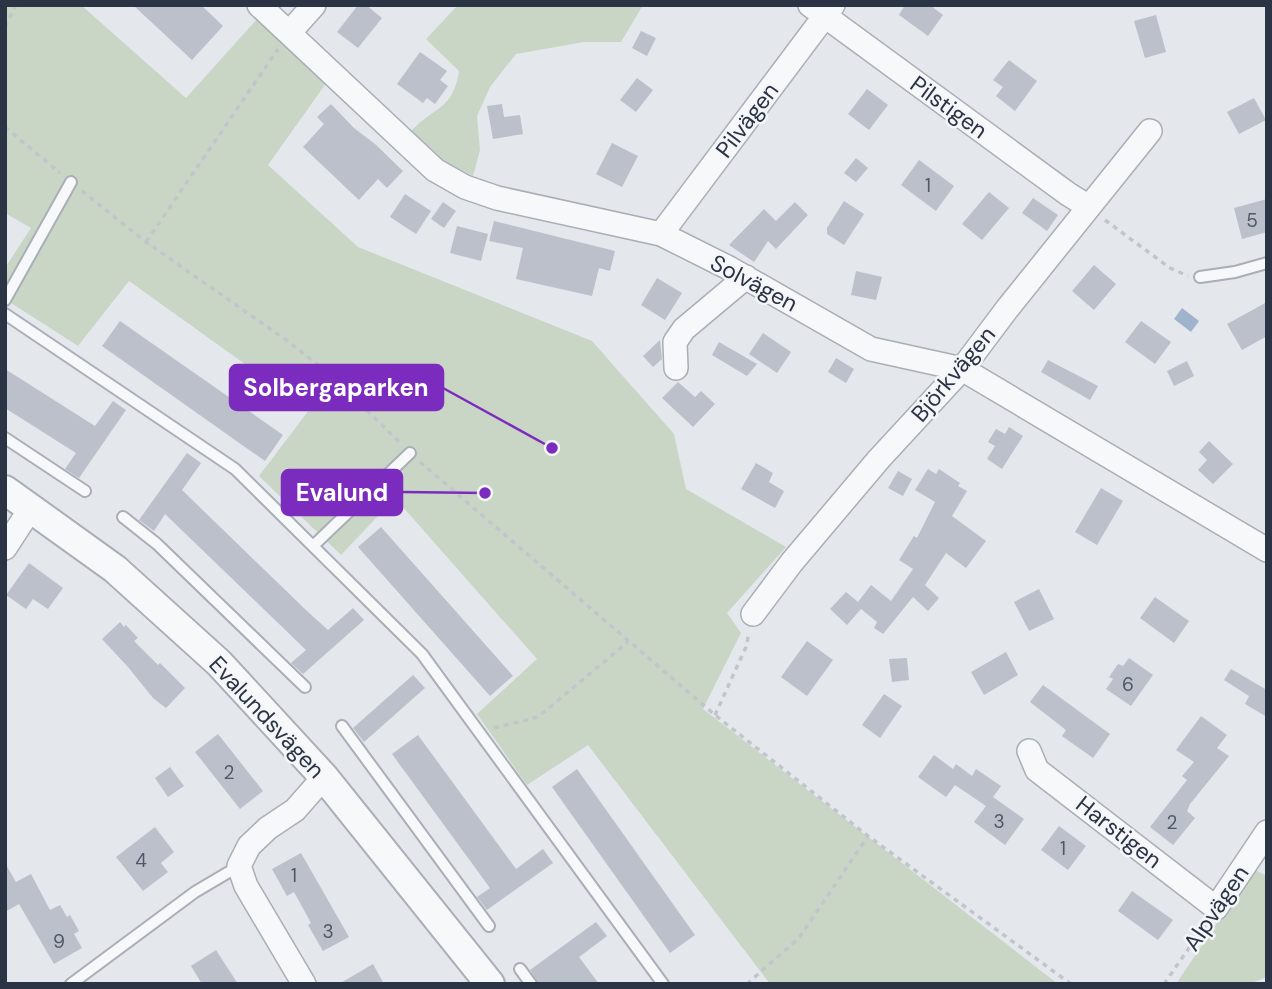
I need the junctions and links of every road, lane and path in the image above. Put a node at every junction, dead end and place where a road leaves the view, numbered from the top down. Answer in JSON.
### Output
{"nodes":[{"id":1,"x":16,"y":5,"type":"edge"},
{"id":2,"x":259,"y":5,"type":"edge"},
{"id":3,"x":314,"y":5,"type":"edge"},
{"id":4,"x":823,"y":9,"type":"edge"},
{"id":5,"x":5,"y":27,"type":"edge"},
{"id":6,"x":289,"y":33,"type":"junction"},
{"id":7,"x":5,"y":127,"type":"edge"},
{"id":8,"x":1150,"y":131,"type":"dead end"},
{"id":9,"x":71,"y":182,"type":"junction"},
{"id":10,"x":1089,"y":207,"type":"junction"},
{"id":11,"x":661,"y":234,"type":"junction"},
{"id":12,"x":146,"y":242,"type":"junction"},
{"id":13,"x":1267,"y":263,"type":"edge"},
{"id":14,"x":746,"y":277,"type":"junction"},
{"id":15,"x":1200,"y":277,"type":"joint"},
{"id":16,"x":5,"y":300,"type":"edge"},
{"id":17,"x":5,"y":314,"type":"edge"},
{"id":18,"x":676,"y":368,"type":"dead end"},
{"id":19,"x":962,"y":369,"type":"junction"},
{"id":20,"x":5,"y":438,"type":"edge"},
{"id":21,"x":410,"y":453,"type":"junction"},
{"id":22,"x":5,"y":490,"type":"edge"},
{"id":23,"x":85,"y":491,"type":"dead end"},
{"id":24,"x":31,"y":508,"type":"junction"},
{"id":25,"x":123,"y":517,"type":"dead end"},
{"id":26,"x":313,"y":546,"type":"junction"},
{"id":27,"x":5,"y":548,"type":"edge"},
{"id":28,"x":1267,"y":550,"type":"edge"},
{"id":29,"x":752,"y":614,"type":"joint"},
{"id":30,"x":628,"y":642,"type":"junction"},
{"id":31,"x":305,"y":687,"type":"dead end"},
{"id":32,"x":715,"y":715,"type":"junction"},
{"id":33,"x":342,"y":726,"type":"dead end"},
{"id":34,"x":479,"y":732,"type":"junction"},
{"id":35,"x":1029,"y":751,"type":"dead end"},
{"id":36,"x":324,"y":777,"type":"junction"},
{"id":37,"x":1267,"y":832,"type":"edge"},
{"id":38,"x":868,"y":836,"type":"junction"},
{"id":39,"x":239,"y":866,"type":"junction"},
{"id":40,"x":1216,"y":908,"type":"junction"},
{"id":41,"x":489,"y":926,"type":"dead end"},
{"id":42,"x":520,"y":969,"type":"dead end"},
{"id":43,"x":71,"y":984,"type":"edge"},
{"id":44,"x":304,"y":984,"type":"edge"},
{"id":45,"x":490,"y":984,"type":"edge"},
{"id":46,"x":531,"y":984,"type":"edge"},
{"id":47,"x":663,"y":984,"type":"edge"},
{"id":48,"x":747,"y":984,"type":"edge"},
{"id":49,"x":1071,"y":984,"type":"edge"},
{"id":50,"x":1164,"y":984,"type":"edge"}],
"edges":[{"from":1,"to":5,"type":"path"},
{"from":2,"to":6,"type":"street","name":"Solvägen"},
{"from":3,"to":6,"type":"street"},
{"from":4,"to":10,"type":"street","name":"Pilstigen"},
{"from":4,"to":11,"type":"street","name":"Pilvägen"},
{"from":6,"to":11,"type":"street","name":"Solvägen"},
{"from":6,"to":12,"type":"path"},
{"from":7,"to":9,"type":"path"},
{"from":8,"to":10,"type":"street","name":"Björkvägen"},
{"from":9,"to":12,"type":"path"},
{"from":9,"to":16,"type":"lane"},
{"from":10,"to":15,"type":"path"},
{"from":10,"to":19,"type":"street","name":"Björkvägen"},
{"from":11,"to":14,"type":"street","name":"Solvägen"},
{"from":12,"to":21,"type":"path"},
{"from":13,"to":15,"type":"lane"},
{"from":14,"to":18,"type":"street"},
{"from":14,"to":19,"type":"street","name":"Solvägen"},
{"from":17,"to":26,"type":"lane"},
{"from":19,"to":28,"type":"street","name":"Solvägen"},
{"from":19,"to":29,"type":"street","name":"Björkvägen"},
{"from":20,"to":23,"type":"lane"},
{"from":21,"to":26,"type":"lane"},
{"from":21,"to":30,"type":"path"},
{"from":22,"to":24,"type":"street","name":"Evalundsvägen"},
{"from":24,"to":27,"type":"street"},
{"from":24,"to":36,"type":"street","name":"Evalundsvägen"},
{"from":25,"to":31,"type":"lane"},
{"from":26,"to":34,"type":"lane"},
{"from":29,"to":32,"type":"path"},
{"from":30,"to":32,"type":"path"},
{"from":30,"to":34,"type":"path"},
{"from":32,"to":38,"type":"path"},
{"from":33,"to":41,"type":"lane"},
{"from":34,"to":47,"type":"lane"},
{"from":35,"to":40,"type":"street","name":"Harstigen"},
{"from":36,"to":39,"type":"street"},
{"from":36,"to":45,"type":"street","name":"Evalundsvägen"},
{"from":37,"to":40,"type":"street","name":"Alpvägen"},
{"from":38,"to":48,"type":"path"},
{"from":38,"to":49,"type":"path"},
{"from":39,"to":43,"type":"lane"},
{"from":39,"to":44,"type":"street"},
{"from":40,"to":50,"type":"path","name":"Alpvägen"},
{"from":42,"to":46,"type":"lane"}]}
